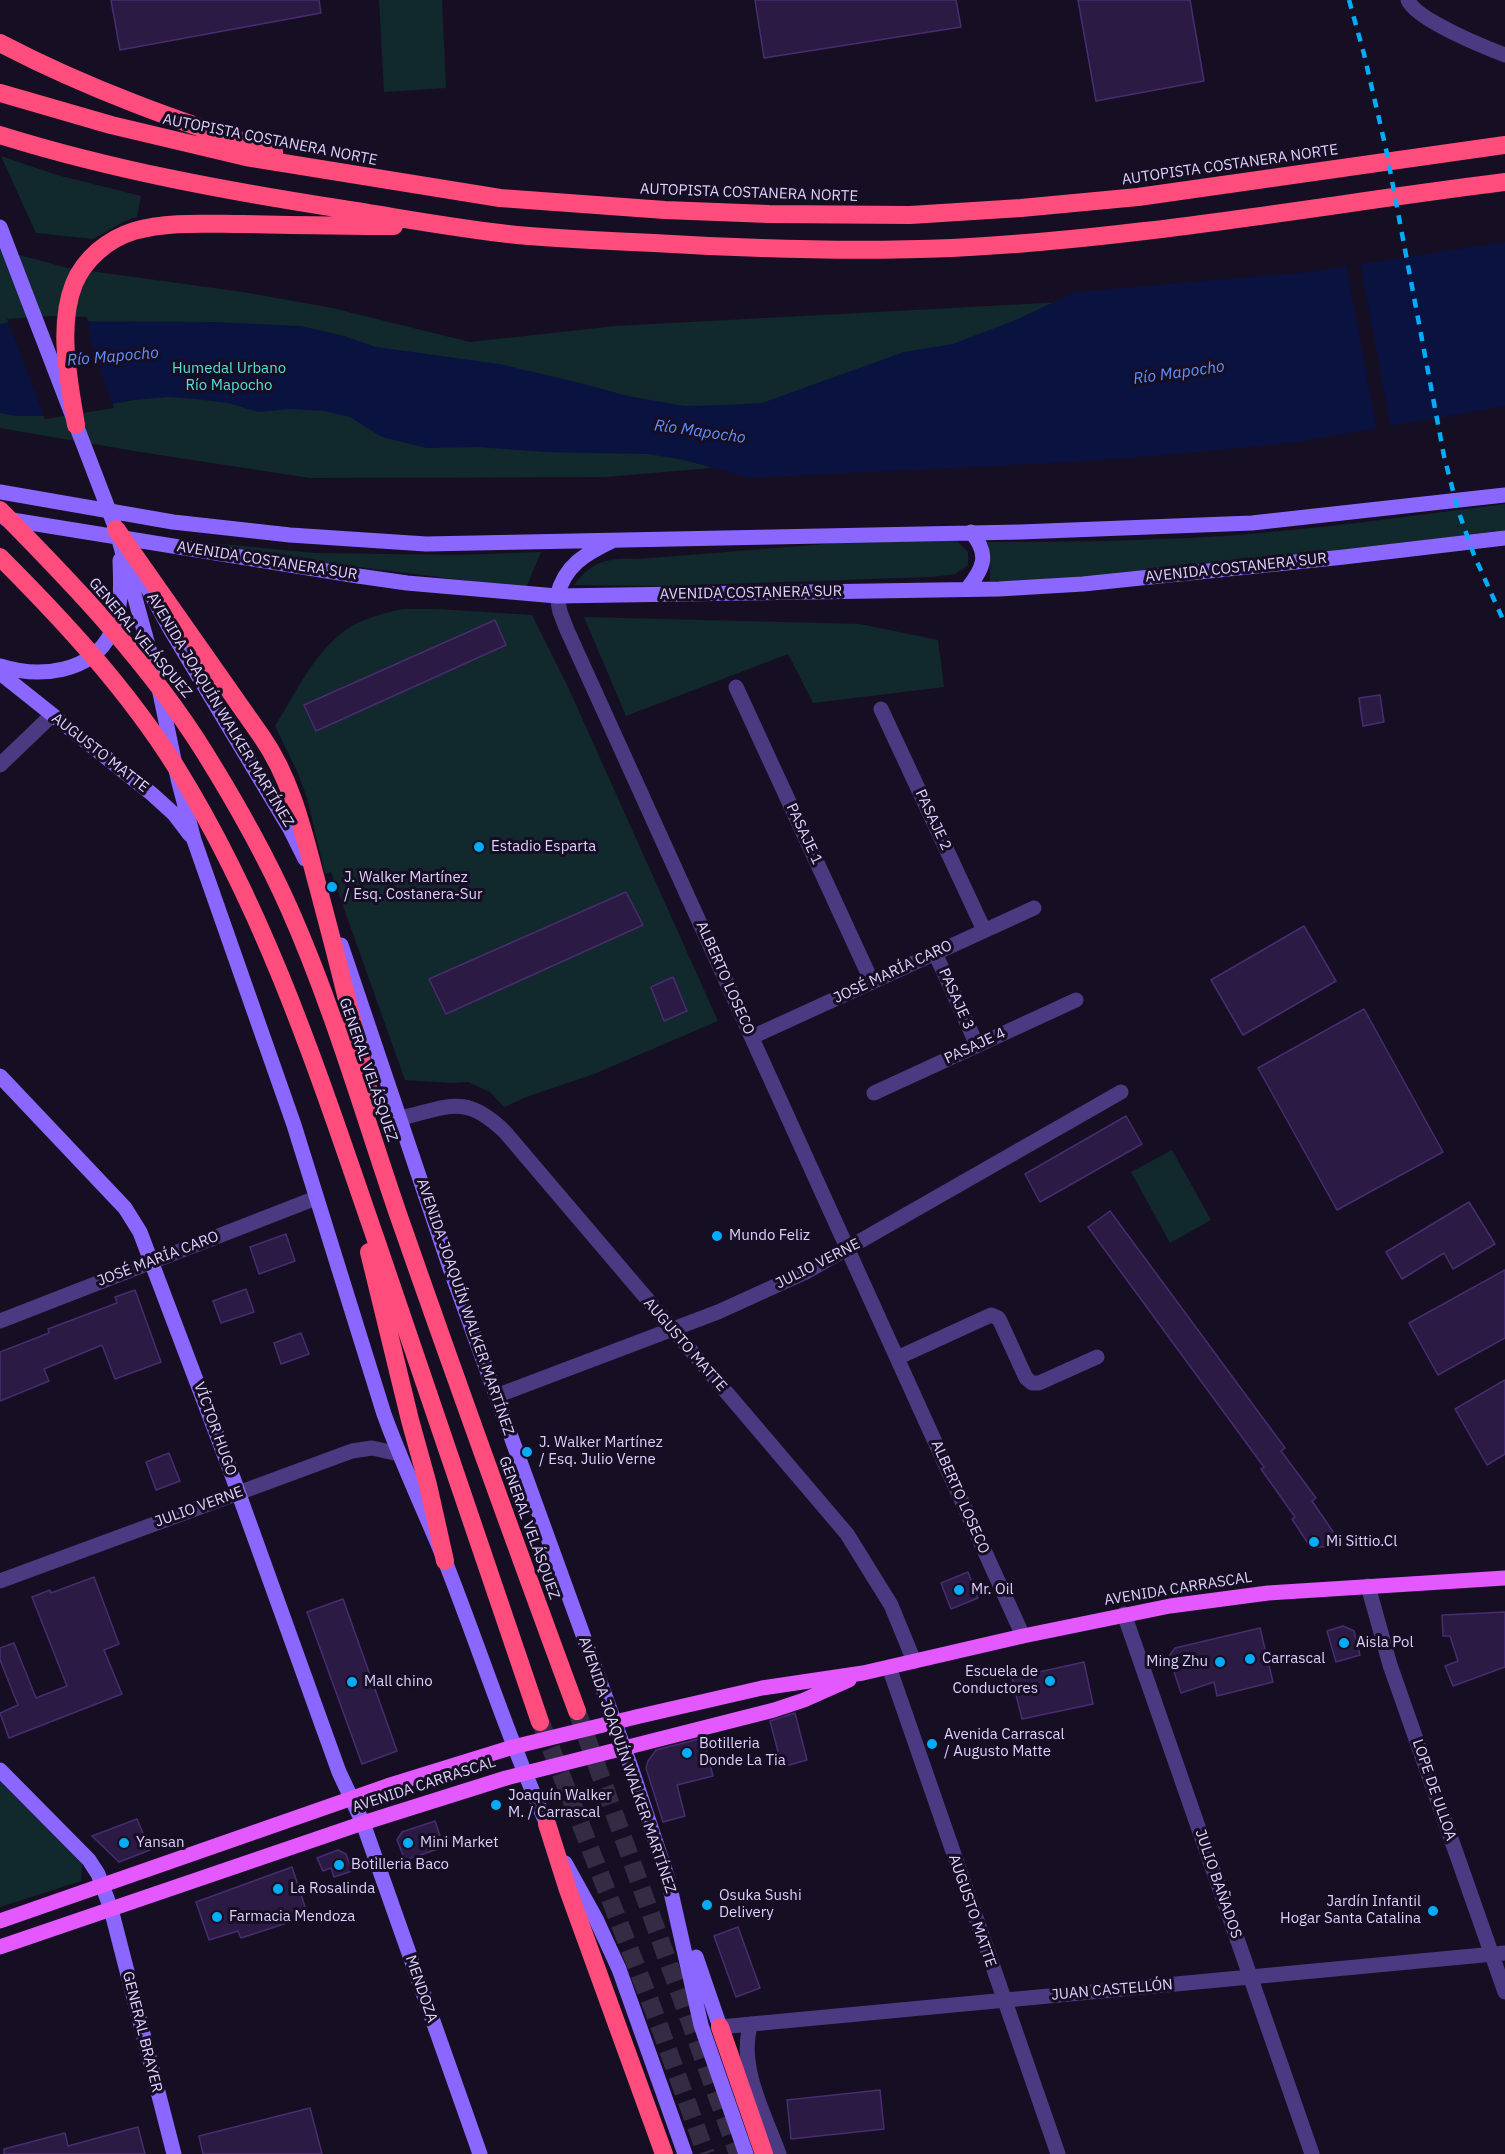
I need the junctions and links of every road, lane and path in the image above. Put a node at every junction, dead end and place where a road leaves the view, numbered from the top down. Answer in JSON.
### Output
{"nodes":[{"id":1,"x":1409,"y":4,"type":"edge"},
{"id":2,"x":0,"y":43,"type":"edge"},
{"id":3,"x":1505,"y":55,"type":"edge"},
{"id":4,"x":0,"y":93,"type":"edge"},
{"id":5,"x":0,"y":135,"type":"edge"},
{"id":6,"x":1502,"y":145,"type":"edge"},
{"id":7,"x":356,"y":176,"type":"junction"},
{"id":8,"x":1505,"y":182,"type":"edge"},
{"id":9,"x":0,"y":227,"type":"edge"},
{"id":10,"x":459,"y":227,"type":"junction"},
{"id":11,"x":76,"y":425,"type":"junction"},
{"id":12,"x":0,"y":492,"type":"edge"},
{"id":13,"x":1505,"y":495,"type":"edge"},
{"id":14,"x":0,"y":510,"type":"edge"},
{"id":15,"x":0,"y":518,"type":"edge"},
{"id":16,"x":116,"y":528,"type":"joint"},
{"id":17,"x":971,"y":532,"type":"junction"},
{"id":18,"x":1505,"y":538,"type":"edge"},
{"id":19,"x":614,"y":539,"type":"junction"},
{"id":20,"x":0,"y":557,"type":"edge"},
{"id":21,"x":130,"y":563,"type":"junction"},
{"id":22,"x":967,"y":589,"type":"junction"},
{"id":23,"x":557,"y":596,"type":"junction"},
{"id":24,"x":0,"y":666,"type":"edge"},
{"id":25,"x":0,"y":673,"type":"edge"},
{"id":26,"x":736,"y":687,"type":"dead end"},
{"id":27,"x":881,"y":709,"type":"dead end"},
{"id":28,"x":52,"y":715,"type":"junction"},
{"id":29,"x":0,"y":765,"type":"edge"},
{"id":30,"x":194,"y":840,"type":"junction"},
{"id":31,"x":1034,"y":908,"type":"dead end"},
{"id":32,"x":984,"y":930,"type":"junction"},
{"id":33,"x":935,"y":953,"type":"junction"},
{"id":34,"x":872,"y":982,"type":"junction"},
{"id":35,"x":1076,"y":1000,"type":"dead end"},
{"id":36,"x":752,"y":1037,"type":"junction"},
{"id":37,"x":977,"y":1045,"type":"junction"},
{"id":38,"x":0,"y":1076,"type":"edge"},
{"id":39,"x":1121,"y":1092,"type":"dead end"},
{"id":40,"x":874,"y":1093,"type":"dead end"},
{"id":41,"x":401,"y":1118,"type":"junction"},
{"id":42,"x":339,"y":1131,"type":"junction"},
{"id":43,"x":390,"y":1191,"type":"junction"},
{"id":44,"x":316,"y":1198,"type":"junction"},
{"id":45,"x":848,"y":1249,"type":"junction"},
{"id":46,"x":153,"y":1262,"type":"junction"},
{"id":47,"x":0,"y":1321,"type":"edge"},
{"id":48,"x":671,"y":1330,"type":"junction"},
{"id":49,"x":1097,"y":1357,"type":"dead end"},
{"id":50,"x":897,"y":1358,"type":"junction"},
{"id":51,"x":496,"y":1396,"type":"junction"},
{"id":52,"x":399,"y":1454,"type":"junction"},
{"id":53,"x":238,"y":1493,"type":"junction"},
{"id":54,"x":445,"y":1562,"type":"junction"},
{"id":55,"x":1505,"y":1578,"type":"edge"},
{"id":56,"x":0,"y":1581,"type":"edge"},
{"id":57,"x":1368,"y":1586,"type":"junction"},
{"id":58,"x":1124,"y":1614,"type":"junction"},
{"id":59,"x":1023,"y":1636,"type":"junction"},
{"id":60,"x":914,"y":1661,"type":"junction"},
{"id":61,"x":889,"y":1667,"type":"junction"},
{"id":62,"x":862,"y":1673,"type":"junction"},
{"id":63,"x":577,"y":1711,"type":"tunnel mouth"},
{"id":64,"x":540,"y":1722,"type":"tunnel mouth"},
{"id":65,"x":614,"y":1722,"type":"junction"},
{"id":66,"x":513,"y":1747,"type":"junction"},
{"id":67,"x":623,"y":1748,"type":"junction"},
{"id":68,"x":0,"y":1770,"type":"edge"},
{"id":69,"x":525,"y":1773,"type":"junction"},
{"id":70,"x":350,"y":1798,"type":"junction"},
{"id":71,"x":363,"y":1823,"type":"junction"},
{"id":72,"x":547,"y":1824,"type":"junction"},
{"id":73,"x":668,"y":1878,"type":"junction"},
{"id":74,"x":102,"y":1886,"type":"junction"},
{"id":75,"x":111,"y":1909,"type":"junction"},
{"id":76,"x":0,"y":1921,"type":"edge"},
{"id":77,"x":0,"y":1947,"type":"edge"},
{"id":78,"x":1498,"y":1953,"type":"edge"},
{"id":79,"x":1251,"y":1977,"type":"junction"},
{"id":80,"x":1505,"y":1992,"type":"edge"},
{"id":81,"x":1003,"y":2000,"type":"junction"},
{"id":82,"x":752,"y":2024,"type":"junction"},
{"id":83,"x":720,"y":2027,"type":"junction"},
{"id":84,"x":174,"y":2154,"type":"edge"},
{"id":85,"x":480,"y":2154,"type":"edge"},
{"id":86,"x":664,"y":2154,"type":"edge"},
{"id":87,"x":685,"y":2154,"type":"edge"},
{"id":88,"x":746,"y":2154,"type":"edge"},
{"id":89,"x":764,"y":2154,"type":"edge"},
{"id":90,"x":779,"y":2154,"type":"edge"},
{"id":91,"x":1058,"y":2154,"type":"edge"},
{"id":92,"x":1312,"y":2154,"type":"edge"}],
"edges":[{"from":1,"to":3,"type":"street"},
{"from":2,"to":7,"type":"highway"},
{"from":4,"to":7,"type":"highway","name":"AUTOPISTA COSTANERA NORTE"},
{"from":5,"to":10,"type":"highway"},
{"from":6,"to":7,"type":"highway","name":"AUTOPISTA COSTANERA NORTE"},
{"from":8,"to":10,"type":"highway"},
{"from":9,"to":11,"type":"main road"},
{"from":10,"to":11,"type":"highway"},
{"from":11,"to":16,"type":"main road"},
{"from":12,"to":19,"type":"main road","name":"AVENIDA COSTANERA SUR"},
{"from":13,"to":17,"type":"main road","name":"AVENIDA COSTANERA SUR"},
{"from":14,"to":43,"type":"highway","name":"GENERAL VELÁSQUEZ"},
{"from":15,"to":23,"type":"main road","name":"AVENIDA COSTANERA SUR"},
{"from":16,"to":21,"type":"highway"},
{"from":17,"to":19,"type":"main road","name":"AVENIDA COSTANERA SUR"},
{"from":17,"to":22,"type":"main road"},
{"from":18,"to":22,"type":"main road","name":"AVENIDA COSTANERA SUR"},
{"from":19,"to":23,"type":"main road"},
{"from":20,"to":42,"type":"highway"},
{"from":21,"to":24,"type":"main road"},
{"from":21,"to":30,"type":"main road","name":"AVENIDA JOAQUÍN WALKER MARTÍNEZ"},
{"from":21,"to":41,"type":"main road","name":"AVENIDA JOAQUÍN WALKER MARTÍNEZ"},
{"from":21,"to":43,"type":"highway"},
{"from":22,"to":23,"type":"main road","name":"AVENIDA COSTANERA SUR"},
{"from":23,"to":36,"type":"street","name":"ALBERTO LOSECO"},
{"from":25,"to":28,"type":"main road","name":"AUGUSTO MATTE"},
{"from":26,"to":34,"type":"street","name":"PASAJE 1"},
{"from":27,"to":32,"type":"street","name":"PASAJE 2"},
{"from":28,"to":29,"type":"street"},
{"from":28,"to":30,"type":"main road","name":"AUGUSTO MATTE"},
{"from":30,"to":44,"type":"main road","name":"AVENIDA JOAQUÍN WALKER MARTÍNEZ"},
{"from":31,"to":32,"type":"street","name":"JOSÉ MARÍA CARO"},
{"from":32,"to":33,"type":"street","name":"JOSÉ MARÍA CARO"},
{"from":33,"to":34,"type":"street","name":"JOSÉ MARÍA CARO"},
{"from":33,"to":37,"type":"street","name":"PASAJE 3"},
{"from":34,"to":36,"type":"street","name":"JOSÉ MARÍA CARO"},
{"from":35,"to":37,"type":"street","name":"PASAJE 4"},
{"from":36,"to":45,"type":"street","name":"ALBERTO LOSECO"},
{"from":37,"to":40,"type":"street","name":"PASAJE 4"},
{"from":38,"to":46,"type":"main road","name":"VÍCTOR HUGO"},
{"from":39,"to":45,"type":"street","name":"JULIO VERNE"},
{"from":41,"to":48,"type":"street","name":"AUGUSTO MATTE"},
{"from":41,"to":51,"type":"main road","name":"AVENIDA JOAQUÍN WALKER MARTÍNEZ"},
{"from":42,"to":54,"type":"highway"},
{"from":42,"to":64,"type":"highway"},
{"from":43,"to":63,"type":"highway","name":"GENERAL VELÁSQUEZ"},
{"from":44,"to":46,"type":"street","name":"JOSÉ MARÍA CARO"},
{"from":44,"to":52,"type":"main road","name":"AVENIDA JOAQUÍN WALKER MARTÍNEZ"},
{"from":45,"to":48,"type":"street","name":"JULIO VERNE"},
{"from":45,"to":50,"type":"street","name":"ALBERTO LOSECO"},
{"from":46,"to":47,"type":"street","name":"JOSÉ MARÍA CARO"},
{"from":46,"to":53,"type":"main road","name":"VÍCTOR HUGO"},
{"from":48,"to":51,"type":"street","name":"JULIO VERNE"},
{"from":48,"to":60,"type":"street","name":"AUGUSTO MATTE"},
{"from":49,"to":50,"type":"street"},
{"from":50,"to":59,"type":"street","name":"ALBERTO LOSECO"},
{"from":51,"to":65,"type":"main road","name":"AVENIDA JOAQUÍN WALKER MARTÍNEZ"},
{"from":52,"to":53,"type":"street","name":"JULIO VERNE"},
{"from":52,"to":54,"type":"main road","name":"AVENIDA JOAQUÍN WALKER MARTÍNEZ"},
{"from":53,"to":56,"type":"street","name":"JULIO VERNE"},
{"from":53,"to":70,"type":"main road","name":"VÍCTOR HUGO"},
{"from":54,"to":66,"type":"main road","name":"AVENIDA JOAQUÍN WALKER MARTÍNEZ"},
{"from":55,"to":57,"type":"main road","name":"AVENIDA CARRASCAL"},
{"from":57,"to":58,"type":"main road","name":"AVENIDA CARRASCAL"},
{"from":57,"to":78,"type":"street","name":"LOPE DE ULLOA"},
{"from":58,"to":59,"type":"main road","name":"AVENIDA CARRASCAL"},
{"from":58,"to":79,"type":"street","name":"JULIO BAÑADOS"},
{"from":59,"to":60,"type":"main road","name":"AVENIDA CARRASCAL"},
{"from":60,"to":61,"type":"main road","name":"AVENIDA CARRASCAL"},
{"from":61,"to":62,"type":"main road","name":"AVENIDA CARRASCAL"},
{"from":61,"to":81,"type":"street","name":"AUGUSTO MATTE"},
{"from":62,"to":65,"type":"main road","name":"AVENIDA CARRASCAL"},
{"from":62,"to":67,"type":"main road","name":"AVENIDA CARRASCAL"},
{"from":65,"to":66,"type":"main road","name":"AVENIDA CARRASCAL"},
{"from":65,"to":67,"type":"main road","name":"AVENIDA JOAQUÍN WALKER MARTÍNEZ"},
{"from":66,"to":69,"type":"main road","name":"AVENIDA JOAQUÍN WALKER MARTÍNEZ"},
{"from":66,"to":70,"type":"main road","name":"AVENIDA CARRASCAL"},
{"from":67,"to":69,"type":"main road","name":"AVENIDA CARRASCAL"},
{"from":67,"to":73,"type":"main road","name":"AVENIDA JOAQUÍN WALKER MARTÍNEZ"},
{"from":68,"to":74,"type":"main road","name":"GENERAL BRAYER"},
{"from":69,"to":71,"type":"main road","name":"AVENIDA CARRASCAL"},
{"from":69,"to":72,"type":"main road","name":"AVENIDA JOAQUÍN WALKER MARTÍNEZ"},
{"from":70,"to":71,"type":"main road","name":"VÍCTOR HUGO"},
{"from":70,"to":74,"type":"main road","name":"AVENIDA CARRASCAL"},
{"from":71,"to":75,"type":"main road","name":"AVENIDA CARRASCAL"},
{"from":71,"to":85,"type":"main road","name":"MENDOZA"},
{"from":72,"to":86,"type":"highway"},
{"from":72,"to":87,"type":"main road","name":"AVENIDA JOAQUÍN WALKER MARTÍNEZ"},
{"from":73,"to":83,"type":"main road"},
{"from":73,"to":88,"type":"main road","name":"AVENIDA JOAQUÍN WALKER MARTÍNEZ"},
{"from":74,"to":75,"type":"main road","name":"GENERAL BRAYER"},
{"from":74,"to":76,"type":"main road","name":"AVENIDA CARRASCAL"},
{"from":75,"to":77,"type":"main road","name":"AVENIDA CARRASCAL"},
{"from":75,"to":84,"type":"main road","name":"GENERAL BRAYER"},
{"from":78,"to":79,"type":"street","name":"JUAN CASTELLÓN"},
{"from":78,"to":80,"type":"street","name":"LOPE DE ULLOA"},
{"from":79,"to":81,"type":"street","name":"JUAN CASTELLÓN"},
{"from":79,"to":92,"type":"street","name":"JULIO BAÑADOS"},
{"from":81,"to":82,"type":"street","name":"JUAN CASTELLÓN"},
{"from":81,"to":91,"type":"street","name":"AUGUSTO MATTE"},
{"from":82,"to":83,"type":"street","name":"JUAN CASTELLÓN"},
{"from":82,"to":90,"type":"street"},
{"from":83,"to":89,"type":"highway"}]}
